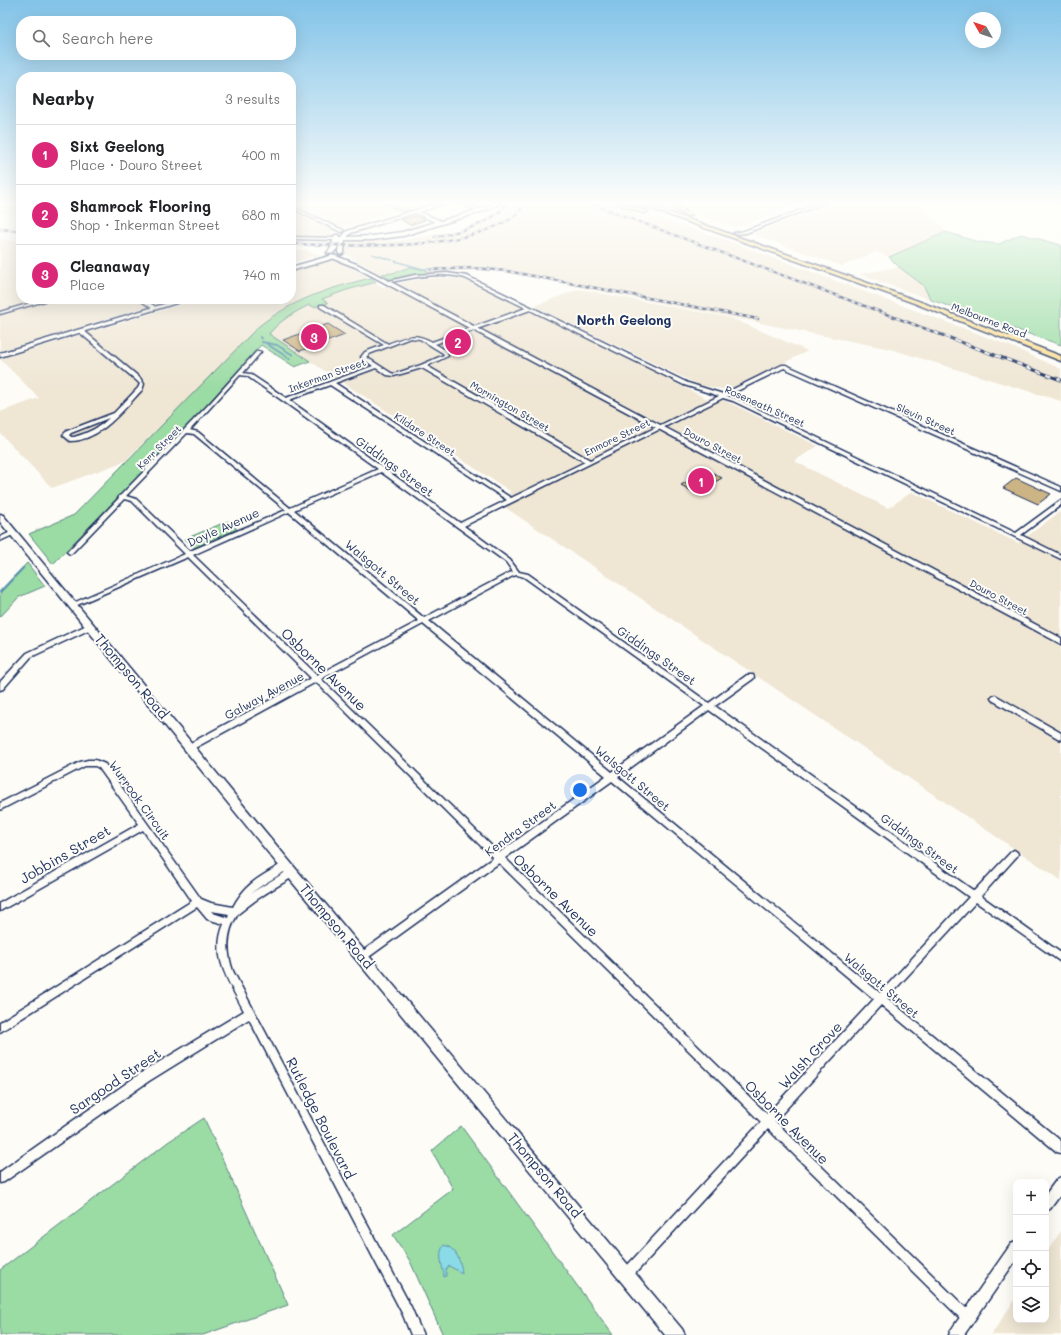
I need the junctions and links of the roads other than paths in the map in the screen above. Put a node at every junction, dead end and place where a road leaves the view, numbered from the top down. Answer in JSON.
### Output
{"nodes":[{"id":1,"x":817,"y":265,"type":"edge"},
{"id":2,"x":821,"y":265,"type":"edge"},
{"id":3,"x":357,"y":266,"type":"edge"},
{"id":4,"x":386,"y":282,"type":"junction"},
{"id":5,"x":32,"y":304,"type":"edge"},
{"id":6,"x":149,"y":304,"type":"edge"},
{"id":7,"x":169,"y":304,"type":"edge"},
{"id":8,"x":322,"y":306,"type":"dead end"},
{"id":9,"x":155,"y":308,"type":"junction"},
{"id":10,"x":530,"y":308,"type":"junction"},
{"id":11,"x":0,"y":313,"type":"edge"},
{"id":12,"x":474,"y":329,"type":"junction"},
{"id":13,"x":81,"y":331,"type":"junction"},
{"id":14,"x":432,"y":344,"type":"junction"},
{"id":15,"x":387,"y":345,"type":"junction"},
{"id":16,"x":1061,"y":351,"type":"edge"},
{"id":17,"x":259,"y":352,"type":"dead end"},
{"id":18,"x":0,"y":355,"type":"edge"},
{"id":19,"x":1061,"y":359,"type":"edge"},
{"id":20,"x":376,"y":366,"type":"junction"},
{"id":21,"x":423,"y":366,"type":"junction"},
{"id":22,"x":784,"y":366,"type":"joint"},
{"id":23,"x":240,"y":374,"type":"junction"},
{"id":24,"x":330,"y":383,"type":"junction"},
{"id":25,"x":724,"y":396,"type":"junction"},
{"id":26,"x":285,"y":400,"type":"junction"},
{"id":27,"x":115,"y":414,"type":"junction"},
{"id":28,"x":659,"y":427,"type":"junction"},
{"id":29,"x":187,"y":431,"type":"junction"},
{"id":30,"x":588,"y":461,"type":"junction"},
{"id":31,"x":382,"y":470,"type":"junction"},
{"id":32,"x":1061,"y":489,"type":"edge"},
{"id":33,"x":121,"y":497,"type":"junction"},
{"id":34,"x":510,"y":500,"type":"junction"},
{"id":35,"x":1061,"y":502,"type":"edge"},
{"id":36,"x":290,"y":510,"type":"junction"},
{"id":37,"x":0,"y":517,"type":"edge"},
{"id":38,"x":459,"y":526,"type":"junction"},
{"id":39,"x":13,"y":533,"type":"junction"},
{"id":40,"x":1017,"y":535,"type":"junction"},
{"id":41,"x":0,"y":539,"type":"edge"},
{"id":42,"x":70,"y":552,"type":"dead end"},
{"id":43,"x":189,"y":554,"type":"junction"},
{"id":44,"x":1061,"y":557,"type":"edge"},
{"id":45,"x":517,"y":573,"type":"junction"},
{"id":46,"x":73,"y":605,"type":"junction"},
{"id":47,"x":424,"y":621,"type":"junction"},
{"id":48,"x":91,"y":626,"type":"junction"},
{"id":49,"x":1061,"y":641,"type":"edge"},
{"id":50,"x":750,"y":677,"type":"dead end"},
{"id":51,"x":316,"y":679,"type":"junction"},
{"id":52,"x":0,"y":687,"type":"edge"},
{"id":53,"x":995,"y":698,"type":"dead end"},
{"id":54,"x":710,"y":706,"type":"junction"},
{"id":55,"x":1061,"y":737,"type":"edge"},
{"id":56,"x":190,"y":747,"type":"junction"},
{"id":57,"x":612,"y":777,"type":"junction"},
{"id":58,"x":0,"y":808,"type":"edge"},
{"id":59,"x":144,"y":825,"type":"junction"},
{"id":60,"x":1014,"y":854,"type":"dead end"},
{"id":61,"x":500,"y":858,"type":"junction"},
{"id":62,"x":289,"y":869,"type":"junction"},
{"id":63,"x":975,"y":896,"type":"junction"},
{"id":64,"x":198,"y":902,"type":"junction"},
{"id":65,"x":0,"y":906,"type":"edge"},
{"id":66,"x":235,"y":912,"type":"junction"},
{"id":67,"x":229,"y":922,"type":"junction"},
{"id":68,"x":363,"y":956,"type":"junction"},
{"id":69,"x":1061,"y":958,"type":"edge"},
{"id":70,"x":881,"y":1000,"type":"junction"},
{"id":71,"x":250,"y":1013,"type":"junction"},
{"id":72,"x":0,"y":1026,"type":"edge"},
{"id":73,"x":768,"y":1121,"type":"junction"},
{"id":74,"x":1061,"y":1148,"type":"edge"},
{"id":75,"x":0,"y":1178,"type":"edge"},
{"id":76,"x":1061,"y":1183,"type":"edge"},
{"id":77,"x":1049,"y":1201,"type":"edge"},
{"id":78,"x":1015,"y":1251,"type":"edge"},
{"id":79,"x":627,"y":1274,"type":"junction"},
{"id":80,"x":968,"y":1318,"type":"junction"},
{"id":81,"x":417,"y":1335,"type":"edge"},
{"id":82,"x":676,"y":1335,"type":"edge"},
{"id":83,"x":956,"y":1335,"type":"edge"}],
"edges":[{"from":1,"to":19,"type":"highway","name":"Melbourne Road"},
{"from":2,"to":16,"type":"highway","name":"Melbourne Road"},
{"from":3,"to":4,"type":"street","name":"Douro Street"},
{"from":4,"to":10,"type":"street","name":"Roseneath Street"},
{"from":4,"to":12,"type":"street","name":"Douro Street"},
{"from":5,"to":11,"type":"street"},
{"from":6,"to":9,"type":"street"},
{"from":7,"to":9,"type":"main road"},
{"from":8,"to":15,"type":"street"},
{"from":9,"to":13,"type":"main road"},
{"from":10,"to":12,"type":"street"},
{"from":10,"to":25,"type":"street","name":"Roseneath Street"},
{"from":12,"to":14,"type":"street"},
{"from":12,"to":28,"type":"street","name":"Douro Street"},
{"from":13,"to":18,"type":"main road"},
{"from":13,"to":27,"type":"street"},
{"from":14,"to":15,"type":"street"},
{"from":14,"to":21,"type":"street"},
{"from":15,"to":20,"type":"street"},
{"from":17,"to":23,"type":"street","name":"Kerr Street"},
{"from":20,"to":21,"type":"street"},
{"from":20,"to":24,"type":"street","name":"Inkerman Street"},
{"from":21,"to":30,"type":"street","name":"Mornington Street"},
{"from":22,"to":25,"type":"street","name":"Enmore Street"},
{"from":22,"to":32,"type":"street","name":"Slevin Street"},
{"from":23,"to":26,"type":"street","name":"Giddings Street"},
{"from":23,"to":29,"type":"street","name":"Kerr Street"},
{"from":24,"to":26,"type":"street","name":"Inkerman Street"},
{"from":24,"to":34,"type":"street","name":"Kildare Street"},
{"from":25,"to":28,"type":"street","name":"Enmore Street"},
{"from":25,"to":40,"type":"street","name":"Roseneath Street"},
{"from":26,"to":31,"type":"street","name":"Giddings Street"},
{"from":27,"to":27,"type":"street"},
{"from":28,"to":30,"type":"street","name":"Enmore Street"},
{"from":28,"to":49,"type":"street","name":"Douro Street"},
{"from":29,"to":33,"type":"street","name":"Kerr Street"},
{"from":29,"to":36,"type":"street","name":"Walsgott Street"},
{"from":30,"to":34,"type":"street","name":"Enmore Street"},
{"from":31,"to":36,"type":"street","name":"Doyle Avenue"},
{"from":31,"to":38,"type":"street","name":"Giddings Street"},
{"from":33,"to":42,"type":"street","name":"Kerr Street"},
{"from":33,"to":43,"type":"street","name":"Osborne Avenue"},
{"from":34,"to":38,"type":"street","name":"Enmore Street"},
{"from":35,"to":40,"type":"street"},
{"from":36,"to":43,"type":"street","name":"Doyle Avenue"},
{"from":36,"to":47,"type":"street","name":"Walsgott Street"},
{"from":37,"to":39,"type":"main road","name":"Thompson Road"},
{"from":38,"to":45,"type":"street","name":"Giddings Street"},
{"from":39,"to":41,"type":"street"},
{"from":39,"to":46,"type":"main road","name":"Thompson Road"},
{"from":40,"to":44,"type":"street","name":"Roseneath Street"},
{"from":43,"to":46,"type":"street","name":"Doyle Avenue"},
{"from":43,"to":51,"type":"street","name":"Osborne Avenue"},
{"from":45,"to":47,"type":"street","name":"Galway Avenue"},
{"from":45,"to":54,"type":"street","name":"Giddings Street"},
{"from":46,"to":48,"type":"main road","name":"Thompson Road"},
{"from":47,"to":51,"type":"street","name":"Galway Avenue"},
{"from":47,"to":57,"type":"street","name":"Walsgott Street"},
{"from":48,"to":52,"type":"street"},
{"from":48,"to":56,"type":"main road","name":"Thompson Road"},
{"from":50,"to":54,"type":"street","name":"Kendra Street"},
{"from":51,"to":56,"type":"street","name":"Galway Avenue"},
{"from":51,"to":61,"type":"street","name":"Osborne Avenue"},
{"from":53,"to":55,"type":"street"},
{"from":54,"to":57,"type":"street","name":"Kendra Street"},
{"from":54,"to":63,"type":"street","name":"Giddings Street"},
{"from":56,"to":62,"type":"main road","name":"Thompson Road"},
{"from":57,"to":61,"type":"street","name":"Kendra Street"},
{"from":57,"to":70,"type":"street","name":"Walsgott Street"},
{"from":58,"to":59,"type":"street","name":"Wurrook Circuit"},
{"from":59,"to":64,"type":"street","name":"Wurrook Circuit"},
{"from":59,"to":65,"type":"street","name":"Jobbins Street"},
{"from":60,"to":63,"type":"street","name":"Walsh Grove"},
{"from":61,"to":68,"type":"street","name":"Kendra Street"},
{"from":61,"to":73,"type":"street","name":"Osborne Avenue"},
{"from":62,"to":66,"type":"street","name":"Rutledge Boulevard"},
{"from":62,"to":68,"type":"main road","name":"Thompson Road"},
{"from":63,"to":69,"type":"street","name":"Giddings Street"},
{"from":63,"to":70,"type":"street","name":"Walsh Grove"},
{"from":64,"to":66,"type":"street"},
{"from":64,"to":67,"type":"street","name":"Wurrook Circuit"},
{"from":64,"to":72,"type":"street"},
{"from":66,"to":67,"type":"street","name":"Rutledge Boulevard"},
{"from":67,"to":71,"type":"street","name":"Rutledge Boulevard"},
{"from":68,"to":79,"type":"main road","name":"Thompson Road"},
{"from":70,"to":73,"type":"street","name":"Walsh Grove"},
{"from":70,"to":74,"type":"street","name":"Walsgott Street"},
{"from":71,"to":75,"type":"street","name":"Sargood Street"},
{"from":71,"to":81,"type":"street","name":"Rutledge Boulevard"},
{"from":73,"to":79,"type":"street","name":"Walsh Grove"},
{"from":73,"to":80,"type":"street","name":"Osborne Avenue"},
{"from":76,"to":77,"type":"street"},
{"from":78,"to":80,"type":"street"},
{"from":79,"to":82,"type":"main road","name":"Thompson Road"},
{"from":80,"to":83,"type":"street"}]}
